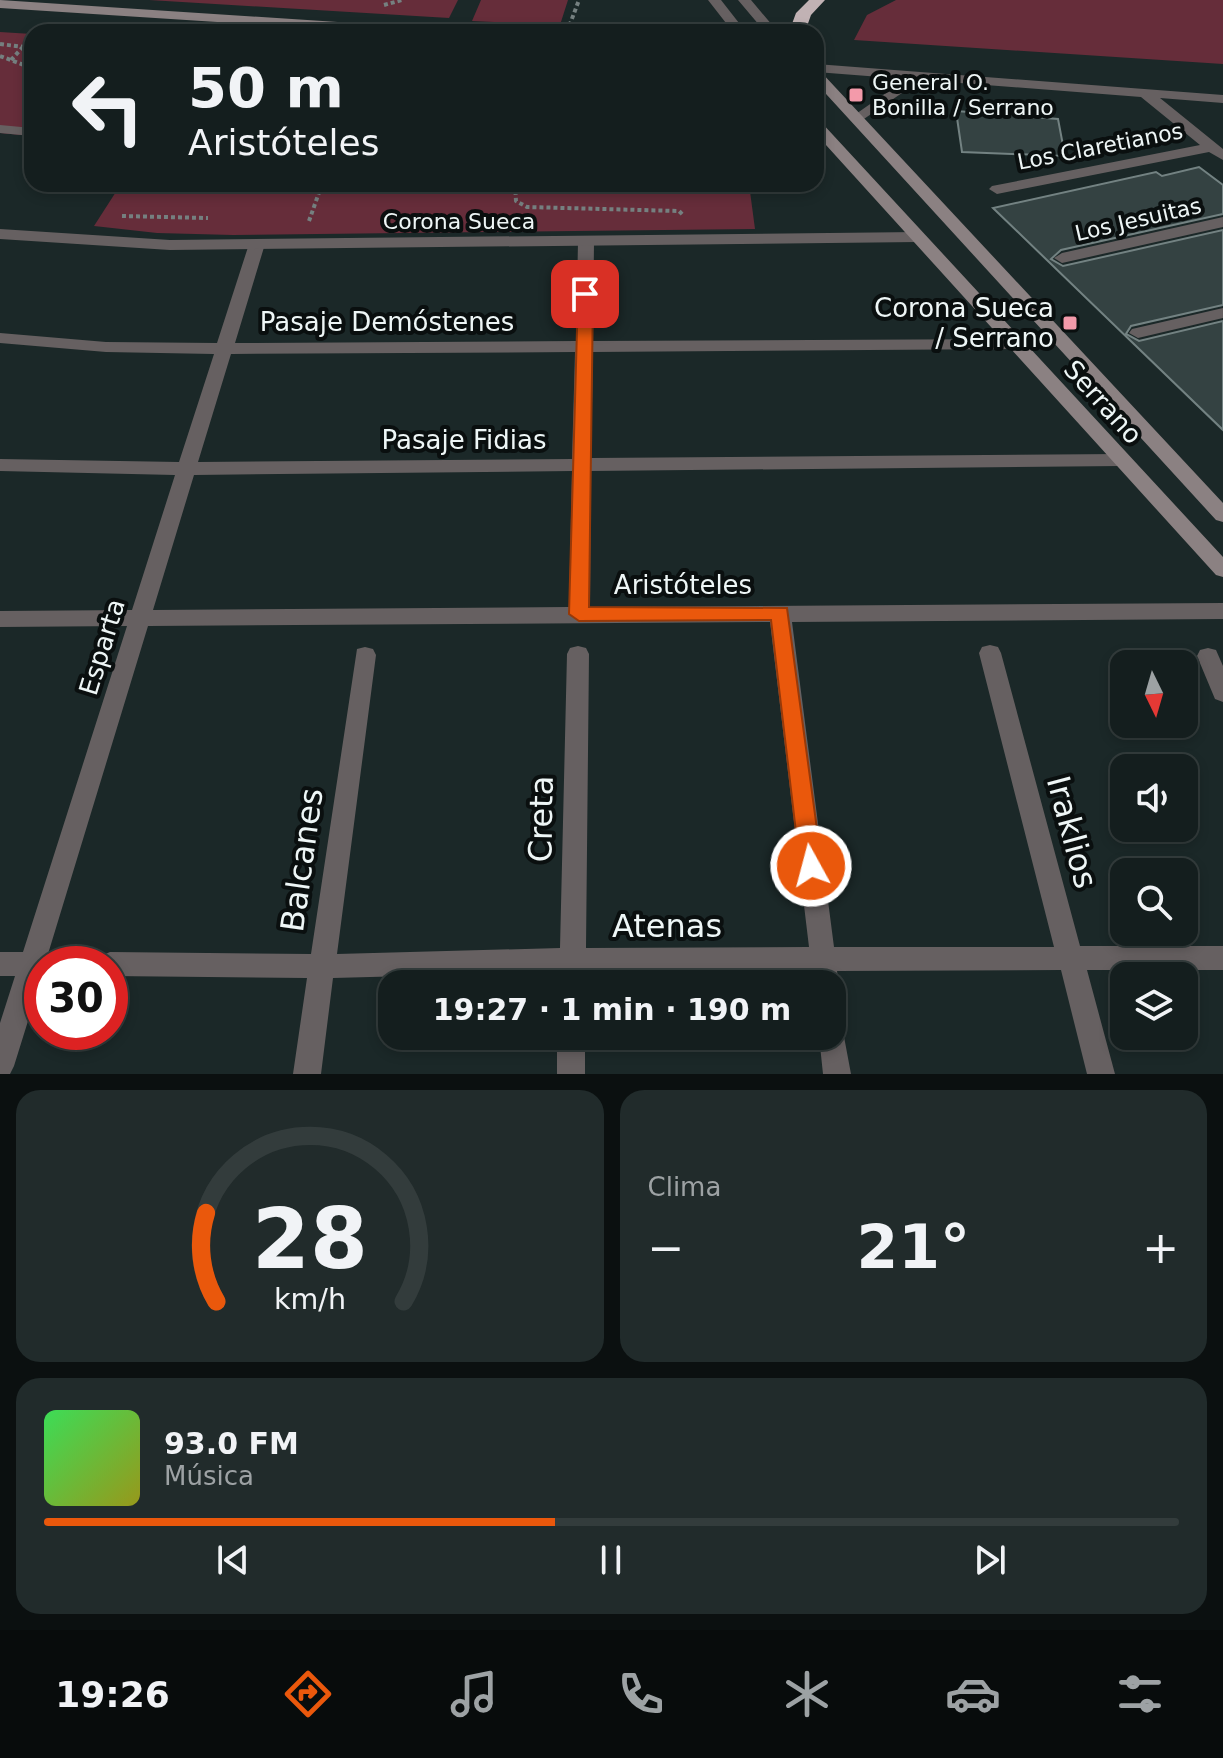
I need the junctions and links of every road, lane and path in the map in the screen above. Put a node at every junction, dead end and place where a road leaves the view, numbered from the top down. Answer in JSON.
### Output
{"nodes":[{"id":1,"x":579,"y":0,"type":"edge"},
{"id":2,"x":714,"y":0,"type":"edge"},
{"id":3,"x":744,"y":0,"type":"edge"},
{"id":4,"x":818,"y":0,"type":"edge"},
{"id":5,"x":0,"y":4,"type":"edge"},
{"id":6,"x":0,"y":18,"type":"edge"},
{"id":7,"x":100,"y":24,"type":"edge"},
{"id":8,"x":306,"y":24,"type":"edge"},
{"id":9,"x":570,"y":24,"type":"edge"},
{"id":10,"x":734,"y":24,"type":"edge"},
{"id":11,"x":765,"y":24,"type":"edge"},
{"id":12,"x":800,"y":24,"type":"edge"},
{"id":13,"x":0,"y":44,"type":"edge"},
{"id":14,"x":23,"y":47,"type":"joint"},
{"id":15,"x":0,"y":56,"type":"edge"},
{"id":16,"x":11,"y":60,"type":"junction"},
{"id":17,"x":24,"y":65,"type":"edge"},
{"id":18,"x":824,"y":69,"type":"edge"},
{"id":19,"x":917,"y":77,"type":"junction"},
{"id":20,"x":824,"y":83,"type":"edge"},
{"id":21,"x":1147,"y":95,"type":"junction"},
{"id":22,"x":1223,"y":99,"type":"edge"},
{"id":23,"x":858,"y":119,"type":"junction"},
{"id":24,"x":0,"y":129,"type":"edge"},
{"id":25,"x":24,"y":131,"type":"edge"},
{"id":26,"x":824,"y":134,"type":"edge"},
{"id":27,"x":1217,"y":151,"type":"edge"},
{"id":28,"x":997,"y":189,"type":"dead end"},
{"id":29,"x":319,"y":192,"type":"edge"},
{"id":30,"x":515,"y":192,"type":"edge"},
{"id":31,"x":679,"y":211,"type":"dead end"},
{"id":32,"x":1223,"y":222,"type":"edge"},
{"id":33,"x":0,"y":234,"type":"edge"},
{"id":34,"x":918,"y":237,"type":"junction"},
{"id":35,"x":586,"y":242,"type":"junction"},
{"id":36,"x":257,"y":244,"type":"junction"},
{"id":37,"x":296,"y":244,"type":"junction"},
{"id":38,"x":1062,"y":258,"type":"dead end"},
{"id":39,"x":1223,"y":313,"type":"edge"},
{"id":40,"x":1138,"y":333,"type":"dead end"},
{"id":41,"x":0,"y":338,"type":"edge"},
{"id":42,"x":1014,"y":344,"type":"junction"},
{"id":43,"x":584,"y":346,"type":"junction"},
{"id":44,"x":224,"y":349,"type":"junction"},
{"id":45,"x":1121,"y":460,"type":"junction"},
{"id":46,"x":0,"y":465,"type":"edge"},
{"id":47,"x":582,"y":465,"type":"junction"},
{"id":48,"x":187,"y":468,"type":"junction"},
{"id":49,"x":1223,"y":515,"type":"edge"},
{"id":50,"x":1223,"y":570,"type":"edge"},
{"id":51,"x":1223,"y":611,"type":"edge"},
{"id":52,"x":780,"y":613,"type":"junction"},
{"id":53,"x":579,"y":614,"type":"junction"},
{"id":54,"x":141,"y":616,"type":"junction"},
{"id":55,"x":0,"y":619,"type":"edge"},
{"id":56,"x":990,"y":653,"type":"dead end"},
{"id":57,"x":578,"y":654,"type":"dead end"},
{"id":58,"x":365,"y":655,"type":"dead end"},
{"id":59,"x":1208,"y":656,"type":"dead end"},
{"id":60,"x":1223,"y":693,"type":"edge"},
{"id":61,"x":42,"y":946,"type":"edge"},
{"id":62,"x":1070,"y":958,"type":"junction"},
{"id":63,"x":1223,"y":958,"type":"edge"},
{"id":64,"x":0,"y":964,"type":"edge"},
{"id":65,"x":24,"y":964,"type":"edge"},
{"id":66,"x":128,"y":964,"type":"edge"},
{"id":67,"x":322,"y":966,"type":"junction"},
{"id":68,"x":489,"y":970,"type":"edge"},
{"id":69,"x":573,"y":970,"type":"edge"},
{"id":70,"x":824,"y":970,"type":"edge"},
{"id":71,"x":846,"y":971,"type":"edge"},
{"id":72,"x":24,"y":1000,"type":"edge"},
{"id":73,"x":571,"y":1050,"type":"edge"},
{"id":74,"x":834,"y":1050,"type":"edge"},
{"id":75,"x":0,"y":1066,"type":"edge"},
{"id":76,"x":307,"y":1074,"type":"edge"},
{"id":77,"x":571,"y":1074,"type":"edge"},
{"id":78,"x":837,"y":1074,"type":"edge"},
{"id":79,"x":1101,"y":1074,"type":"edge"}],
"edges":[{"from":1,"to":9,"type":"path"},
{"from":2,"to":10,"type":"street"},
{"from":3,"to":11,"type":"street"},
{"from":4,"to":12,"type":"highway"},
{"from":5,"to":8,"type":"main road"},
{"from":6,"to":7,"type":"main road"},
{"from":13,"to":14,"type":"path"},
{"from":14,"to":16,"type":"path"},
{"from":15,"to":16,"type":"path"},
{"from":16,"to":17,"type":"path"},
{"from":18,"to":19,"type":"street"},
{"from":19,"to":21,"type":"street"},
{"from":19,"to":23,"type":"street"},
{"from":20,"to":23,"type":"main road","name":"Serrano"},
{"from":21,"to":22,"type":"street"},
{"from":21,"to":27,"type":"street"},
{"from":23,"to":49,"type":"main road","name":"Serrano"},
{"from":24,"to":25,"type":"street"},
{"from":26,"to":34,"type":"main road","name":"Serrano"},
{"from":27,"to":28,"type":"street","name":"Los Claretianos"},
{"from":29,"to":37,"type":"path"},
{"from":30,"to":31,"type":"path"},
{"from":32,"to":38,"type":"street","name":"Los Jesuitas"},
{"from":33,"to":36,"type":"street","name":"Corona Sueca"},
{"from":34,"to":35,"type":"street","name":"Corona Sueca"},
{"from":34,"to":42,"type":"main road","name":"Serrano"},
{"from":35,"to":37,"type":"street","name":"Corona Sueca"},
{"from":35,"to":43,"type":"street"},
{"from":36,"to":37,"type":"street","name":"Corona Sueca"},
{"from":36,"to":44,"type":"street","name":"Esparta"},
{"from":39,"to":40,"type":"street"},
{"from":41,"to":44,"type":"street","name":"Pasaje Demóstenes"},
{"from":42,"to":43,"type":"street","name":"Pasaje Demóstenes"},
{"from":42,"to":45,"type":"main road","name":"Serrano"},
{"from":43,"to":44,"type":"street","name":"Pasaje Demóstenes"},
{"from":43,"to":47,"type":"street"},
{"from":44,"to":48,"type":"street","name":"Esparta"},
{"from":45,"to":47,"type":"street","name":"Pasaje Fidias"},
{"from":45,"to":50,"type":"main road","name":"Serrano"},
{"from":46,"to":48,"type":"street","name":"Pasaje Fidias"},
{"from":47,"to":48,"type":"street","name":"Pasaje Fidias"},
{"from":47,"to":53,"type":"street"},
{"from":48,"to":54,"type":"street","name":"Esparta"},
{"from":51,"to":52,"type":"street","name":"Aristóteles"},
{"from":52,"to":53,"type":"street","name":"Aristóteles"},
{"from":52,"to":70,"type":"street"},
{"from":53,"to":54,"type":"street","name":"Aristóteles"},
{"from":54,"to":55,"type":"street","name":"Aristóteles"},
{"from":54,"to":61,"type":"street","name":"Esparta"},
{"from":56,"to":62,"type":"street","name":"Iraklios"},
{"from":57,"to":69,"type":"street","name":"Creta"},
{"from":58,"to":67,"type":"street","name":"Balcanes"},
{"from":59,"to":60,"type":"street"},
{"from":62,"to":63,"type":"street","name":"Atenas"},
{"from":62,"to":71,"type":"street","name":"Atenas"},
{"from":62,"to":79,"type":"street","name":"Iraklios"},
{"from":64,"to":65,"type":"street"},
{"from":66,"to":67,"type":"street","name":"Atenas"},
{"from":67,"to":68,"type":"street","name":"Atenas"},
{"from":67,"to":76,"type":"street","name":"Balcanes"},
{"from":72,"to":75,"type":"street","name":"Esparta"},
{"from":73,"to":77,"type":"street"},
{"from":74,"to":78,"type":"street"}]}
